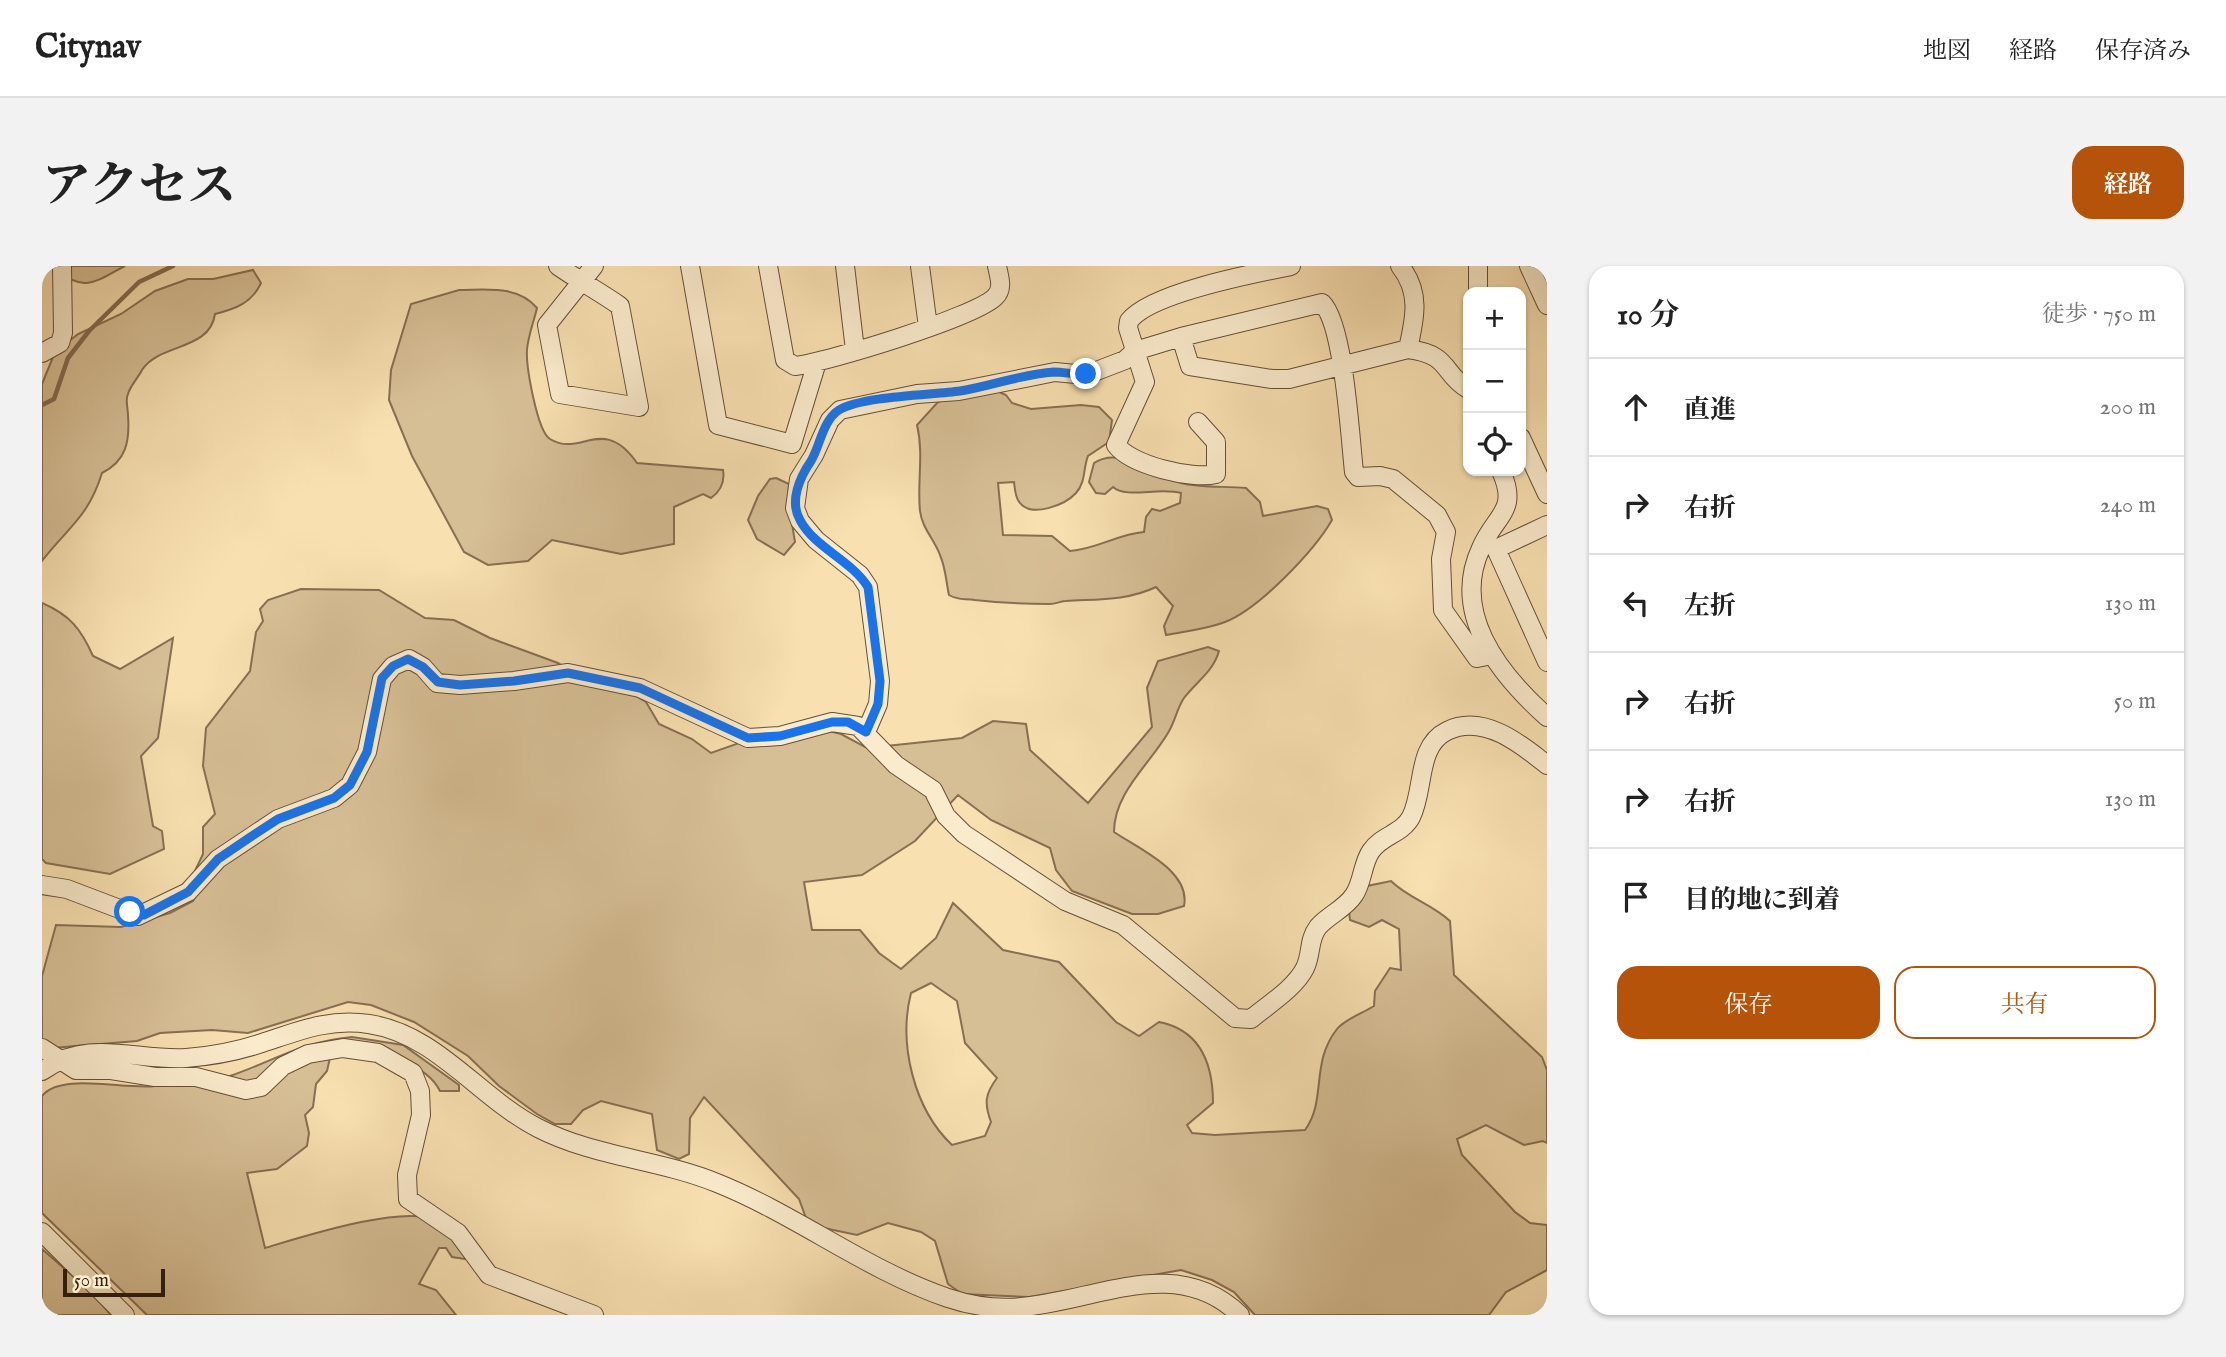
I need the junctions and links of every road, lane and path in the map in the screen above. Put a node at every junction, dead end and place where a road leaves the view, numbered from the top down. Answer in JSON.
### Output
{"nodes":[{"id":1,"x":62,"y":266,"type":"edge"},
{"id":2,"x":558,"y":266,"type":"edge"},
{"id":3,"x":594,"y":266,"type":"edge"},
{"id":4,"x":690,"y":266,"type":"edge"},
{"id":5,"x":768,"y":266,"type":"edge"},
{"id":6,"x":845,"y":266,"type":"edge"},
{"id":7,"x":920,"y":266,"type":"edge"},
{"id":8,"x":997,"y":266,"type":"edge"},
{"id":9,"x":1291,"y":266,"type":"edge"},
{"id":10,"x":1400,"y":266,"type":"edge"},
{"id":11,"x":1478,"y":266,"type":"edge"},
{"id":12,"x":1529,"y":266,"type":"edge"},
{"id":13,"x":582,"y":281,"type":"junction"},
{"id":14,"x":1478,"y":287,"type":"edge"},
{"id":15,"x":1547,"y":305,"type":"edge"},
{"id":16,"x":928,"y":327,"type":"junction"},
{"id":17,"x":1181,"y":337,"type":"junction"},
{"id":18,"x":1408,"y":349,"type":"junction"},
{"id":19,"x":855,"y":350,"type":"junction"},
{"id":20,"x":1135,"y":352,"type":"junction"},
{"id":21,"x":42,"y":353,"type":"edge"},
{"id":22,"x":817,"y":362,"type":"junction"},
{"id":23,"x":1341,"y":365,"type":"junction"},
{"id":24,"x":1463,"y":384,"type":"edge"},
{"id":25,"x":1198,"y":422,"type":"dead end"},
{"id":26,"x":1526,"y":449,"type":"edge"},
{"id":27,"x":1503,"y":476,"type":"edge"},
{"id":28,"x":1547,"y":494,"type":"edge"},
{"id":29,"x":1547,"y":525,"type":"edge"},
{"id":30,"x":1492,"y":654,"type":"junction"},
{"id":31,"x":1547,"y":662,"type":"edge"},
{"id":32,"x":1547,"y":717,"type":"edge"},
{"id":33,"x":866,"y":732,"type":"junction"},
{"id":34,"x":1547,"y":765,"type":"edge"},
{"id":35,"x":42,"y":885,"type":"edge"},
{"id":36,"x":42,"y":1048,"type":"edge"},
{"id":37,"x":58,"y":1061,"type":"junction"},
{"id":38,"x":42,"y":1071,"type":"edge"},
{"id":39,"x":42,"y":1232,"type":"edge"},
{"id":40,"x":125,"y":1315,"type":"edge"},
{"id":41,"x":594,"y":1315,"type":"edge"},
{"id":42,"x":1240,"y":1315,"type":"edge"}],
"edges":[{"from":1,"to":21,"type":"street"},
{"from":2,"to":13,"type":"street"},
{"from":3,"to":13,"type":"street"},
{"from":4,"to":22,"type":"street"},
{"from":5,"to":22,"type":"street"},
{"from":6,"to":19,"type":"street"},
{"from":7,"to":16,"type":"street"},
{"from":8,"to":16,"type":"street"},
{"from":9,"to":20,"type":"street"},
{"from":10,"to":18,"type":"street"},
{"from":11,"to":14,"type":"street"},
{"from":12,"to":15,"type":"street"},
{"from":13,"to":13,"type":"street"},
{"from":16,"to":19,"type":"street"},
{"from":17,"to":20,"type":"street"},
{"from":17,"to":23,"type":"street"},
{"from":17,"to":23,"type":"street"},
{"from":18,"to":23,"type":"street"},
{"from":18,"to":24,"type":"street"},
{"from":19,"to":22,"type":"street"},
{"from":20,"to":25,"type":"street"},
{"from":20,"to":33,"type":"street"},
{"from":23,"to":30,"type":"street"},
{"from":26,"to":28,"type":"street"},
{"from":27,"to":30,"type":"street"},
{"from":29,"to":31,"type":"street"},
{"from":30,"to":32,"type":"street"},
{"from":33,"to":34,"type":"street"},
{"from":33,"to":35,"type":"street"},
{"from":36,"to":37,"type":"street"},
{"from":37,"to":38,"type":"street"},
{"from":37,"to":41,"type":"street"},
{"from":37,"to":42,"type":"street"},
{"from":39,"to":40,"type":"street"}]}
